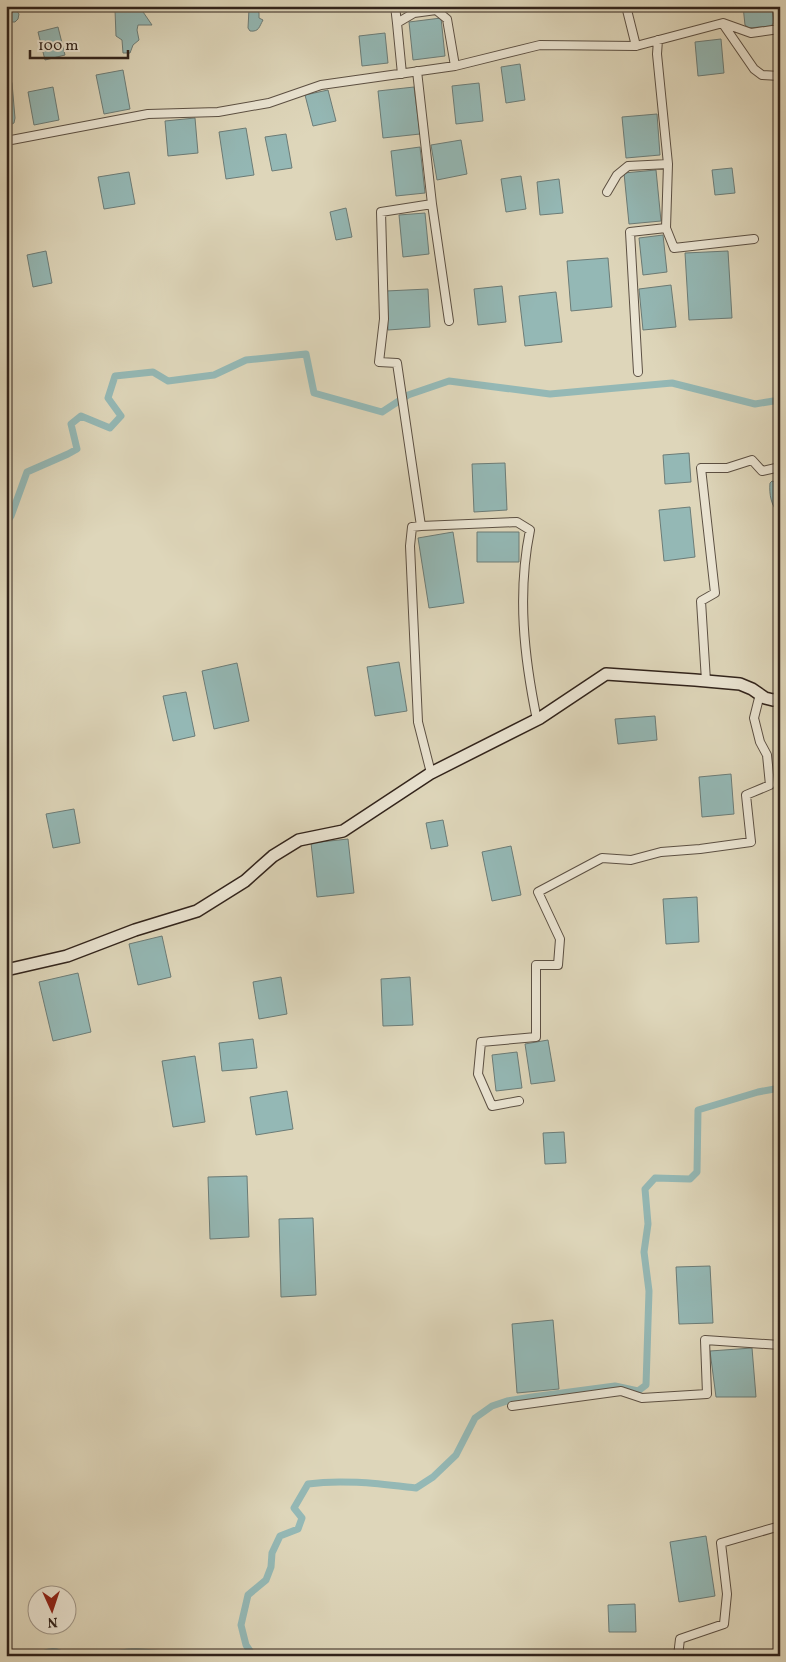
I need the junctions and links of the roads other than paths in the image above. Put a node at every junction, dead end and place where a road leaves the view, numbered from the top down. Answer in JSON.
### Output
{"nodes":[{"id":1,"x":395,"y":6,"type":"edge"},
{"id":2,"x":626,"y":6,"type":"edge"},
{"id":3,"x":777,"y":6,"type":"edge"},
{"id":4,"x":397,"y":23,"type":"junction"},
{"id":5,"x":723,"y":23,"type":"junction"},
{"id":6,"x":658,"y":40,"type":"junction"},
{"id":7,"x":636,"y":46,"type":"junction"},
{"id":8,"x":455,"y":66,"type":"junction"},
{"id":9,"x":417,"y":71,"type":"junction"},
{"id":10,"x":402,"y":74,"type":"junction"},
{"id":11,"x":780,"y":76,"type":"edge"},
{"id":12,"x":6,"y":141,"type":"edge"},
{"id":13,"x":668,"y":164,"type":"junction"},
{"id":14,"x":607,"y":192,"type":"dead end"},
{"id":15,"x":432,"y":204,"type":"junction"},
{"id":16,"x":666,"y":228,"type":"junction"},
{"id":17,"x":754,"y":239,"type":"dead end"},
{"id":18,"x":449,"y":321,"type":"dead end"},
{"id":19,"x":638,"y":372,"type":"dead end"},
{"id":20,"x":780,"y":468,"type":"edge"},
{"id":21,"x":421,"y":526,"type":"junction"},
{"id":22,"x":706,"y":681,"type":"junction"},
{"id":23,"x":760,"y":694,"type":"junction"},
{"id":24,"x":780,"y":699,"type":"edge"},
{"id":25,"x":537,"y":720,"type":"junction"},
{"id":26,"x":431,"y":772,"type":"junction"},
{"id":27,"x":6,"y":970,"type":"edge"},
{"id":28,"x":519,"y":1101,"type":"dead end"},
{"id":29,"x":780,"y":1345,"type":"edge"},
{"id":30,"x":512,"y":1406,"type":"dead end"},
{"id":31,"x":780,"y":1526,"type":"edge"},
{"id":32,"x":678,"y":1656,"type":"edge"}],
"edges":[{"from":1,"to":4,"type":"street"},
{"from":2,"to":7,"type":"street"},
{"from":3,"to":5,"type":"street"},
{"from":4,"to":8,"type":"street"},
{"from":4,"to":10,"type":"street"},
{"from":5,"to":6,"type":"street"},
{"from":5,"to":11,"type":"street"},
{"from":6,"to":7,"type":"street"},
{"from":6,"to":13,"type":"street"},
{"from":7,"to":8,"type":"street"},
{"from":8,"to":9,"type":"street"},
{"from":9,"to":10,"type":"street"},
{"from":9,"to":15,"type":"street"},
{"from":10,"to":12,"type":"street"},
{"from":13,"to":14,"type":"street"},
{"from":13,"to":16,"type":"street"},
{"from":15,"to":18,"type":"street"},
{"from":15,"to":21,"type":"street"},
{"from":16,"to":17,"type":"street"},
{"from":16,"to":19,"type":"street"},
{"from":20,"to":22,"type":"street"},
{"from":21,"to":25,"type":"street"},
{"from":21,"to":26,"type":"street"},
{"from":22,"to":23,"type":"street"},
{"from":22,"to":25,"type":"street"},
{"from":23,"to":24,"type":"street"},
{"from":23,"to":28,"type":"street"},
{"from":25,"to":26,"type":"street"},
{"from":26,"to":27,"type":"street"},
{"from":29,"to":30,"type":"street"},
{"from":31,"to":32,"type":"street"}]}
